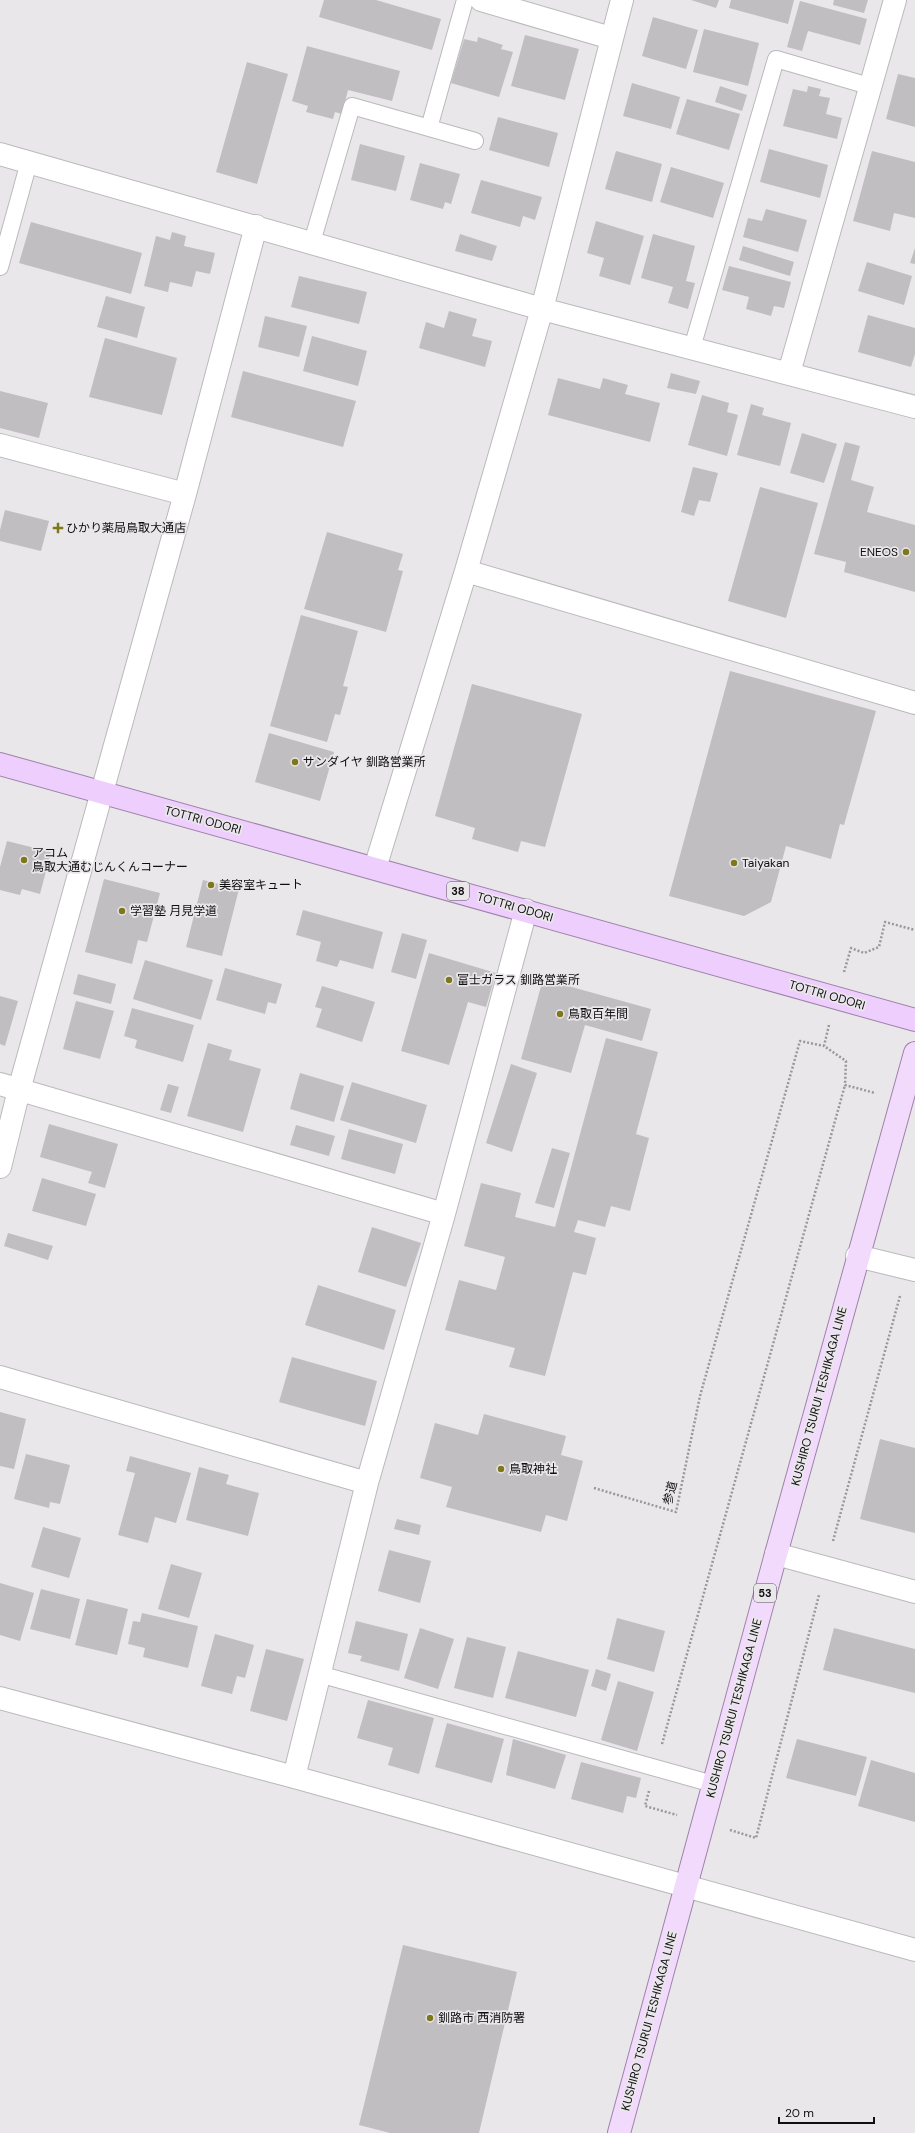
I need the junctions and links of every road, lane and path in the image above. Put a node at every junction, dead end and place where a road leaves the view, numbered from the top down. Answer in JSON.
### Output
{"nodes":[{"id":1,"x":465,"y":0,"type":"edge"},
{"id":2,"x":481,"y":0,"type":"edge"},
{"id":3,"x":622,"y":0,"type":"edge"},
{"id":4,"x":895,"y":0,"type":"edge"},
{"id":5,"x":611,"y":38,"type":"junction"},
{"id":6,"x":869,"y":86,"type":"junction"},
{"id":7,"x":429,"y":128,"type":"junction"},
{"id":8,"x":475,"y":141,"type":"dead end"},
{"id":9,"x":0,"y":154,"type":"edge"},
{"id":10,"x":29,"y":162,"type":"junction"},
{"id":11,"x":256,"y":226,"type":"junction"},
{"id":12,"x":312,"y":242,"type":"junction"},
{"id":13,"x":0,"y":267,"type":"edge"},
{"id":14,"x":542,"y":309,"type":"junction"},
{"id":15,"x":692,"y":348,"type":"junction"},
{"id":16,"x":789,"y":373,"type":"junction"},
{"id":17,"x":915,"y":407,"type":"edge"},
{"id":18,"x":0,"y":445,"type":"edge"},
{"id":19,"x":185,"y":494,"type":"junction"},
{"id":20,"x":466,"y":571,"type":"junction"},
{"id":21,"x":915,"y":703,"type":"edge"},
{"id":22,"x":0,"y":764,"type":"edge"},
{"id":23,"x":102,"y":792,"type":"junction"},
{"id":24,"x":376,"y":868,"type":"junction"},
{"id":25,"x":526,"y":910,"type":"junction"},
{"id":26,"x":915,"y":1020,"type":"edge"},
{"id":27,"x":824,"y":1046,"type":"dead end"},
{"id":28,"x":915,"y":1053,"type":"edge"},
{"id":29,"x":845,"y":1085,"type":"dead end"},
{"id":30,"x":10,"y":1087,"type":"edge"},
{"id":31,"x":0,"y":1167,"type":"edge"},
{"id":32,"x":444,"y":1214,"type":"junction"},
{"id":33,"x":857,"y":1256,"type":"junction"},
{"id":34,"x":915,"y":1270,"type":"edge"},
{"id":35,"x":0,"y":1377,"type":"edge"},
{"id":36,"x":367,"y":1483,"type":"junction"},
{"id":37,"x":594,"y":1488,"type":"dead end"},
{"id":38,"x":776,"y":1554,"type":"junction"},
{"id":39,"x":915,"y":1592,"type":"edge"},
{"id":40,"x":319,"y":1674,"type":"junction"},
{"id":41,"x":0,"y":1698,"type":"edge"},
{"id":42,"x":656,"y":1768,"type":"junction"},
{"id":43,"x":294,"y":1777,"type":"junction"},
{"id":44,"x":713,"y":1784,"type":"junction"},
{"id":45,"x":703,"y":1822,"type":"junction"},
{"id":46,"x":685,"y":1887,"type":"junction"},
{"id":47,"x":915,"y":1950,"type":"edge"},
{"id":48,"x":619,"y":2133,"type":"edge"}],
"edges":[{"from":1,"to":7,"type":"lane"},
{"from":2,"to":5,"type":"street"},
{"from":3,"to":5,"type":"street"},
{"from":4,"to":6,"type":"street"},
{"from":5,"to":14,"type":"street"},
{"from":6,"to":15,"type":"lane"},
{"from":6,"to":16,"type":"street"},
{"from":7,"to":8,"type":"lane"},
{"from":7,"to":12,"type":"lane"},
{"from":9,"to":10,"type":"street"},
{"from":10,"to":11,"type":"street"},
{"from":10,"to":13,"type":"lane"},
{"from":11,"to":12,"type":"street"},
{"from":11,"to":19,"type":"street"},
{"from":12,"to":14,"type":"street"},
{"from":14,"to":15,"type":"street"},
{"from":14,"to":20,"type":"street"},
{"from":15,"to":16,"type":"street"},
{"from":16,"to":17,"type":"street"},
{"from":18,"to":19,"type":"street"},
{"from":19,"to":23,"type":"street"},
{"from":20,"to":21,"type":"street"},
{"from":20,"to":24,"type":"street"},
{"from":22,"to":23,"type":"highway","name":"TOTTRI ODORI","number":"38"},
{"from":23,"to":24,"type":"highway","name":"TOTTRI ODORI","number":"38"},
{"from":23,"to":30,"type":"street"},
{"from":24,"to":25,"type":"highway","name":"TOTTRI ODORI","number":"38"},
{"from":25,"to":26,"type":"highway","name":"TOTTRI ODORI","number":"38"},
{"from":25,"to":32,"type":"street"},
{"from":27,"to":37,"type":"path","name":"参道"},
{"from":28,"to":33,"type":"main road","name":"KUSHIRO TSURUI TESHIKAGA LINE","number":"53"},
{"from":29,"to":42,"type":"path"},
{"from":30,"to":31,"type":"street"},
{"from":30,"to":32,"type":"street"},
{"from":32,"to":36,"type":"street"},
{"from":33,"to":34,"type":"street"},
{"from":33,"to":38,"type":"main road","name":"KUSHIRO TSURUI TESHIKAGA LINE","number":"53"},
{"from":35,"to":36,"type":"street"},
{"from":36,"to":40,"type":"street"},
{"from":38,"to":39,"type":"street"},
{"from":38,"to":44,"type":"main road","name":"KUSHIRO TSURUI TESHIKAGA LINE","number":"53"},
{"from":40,"to":42,"type":"lane"},
{"from":40,"to":43,"type":"street"},
{"from":41,"to":43,"type":"street"},
{"from":42,"to":44,"type":"lane"},
{"from":42,"to":45,"type":"path"},
{"from":43,"to":46,"type":"street"},
{"from":44,"to":45,"type":"main road","name":"KUSHIRO TSURUI TESHIKAGA LINE","number":"53"},
{"from":45,"to":46,"type":"main road","name":"KUSHIRO TSURUI TESHIKAGA LINE","number":"53"},
{"from":46,"to":47,"type":"street"},
{"from":46,"to":48,"type":"main road","name":"KUSHIRO TSURUI TESHIKAGA LINE","number":"53"}]}
